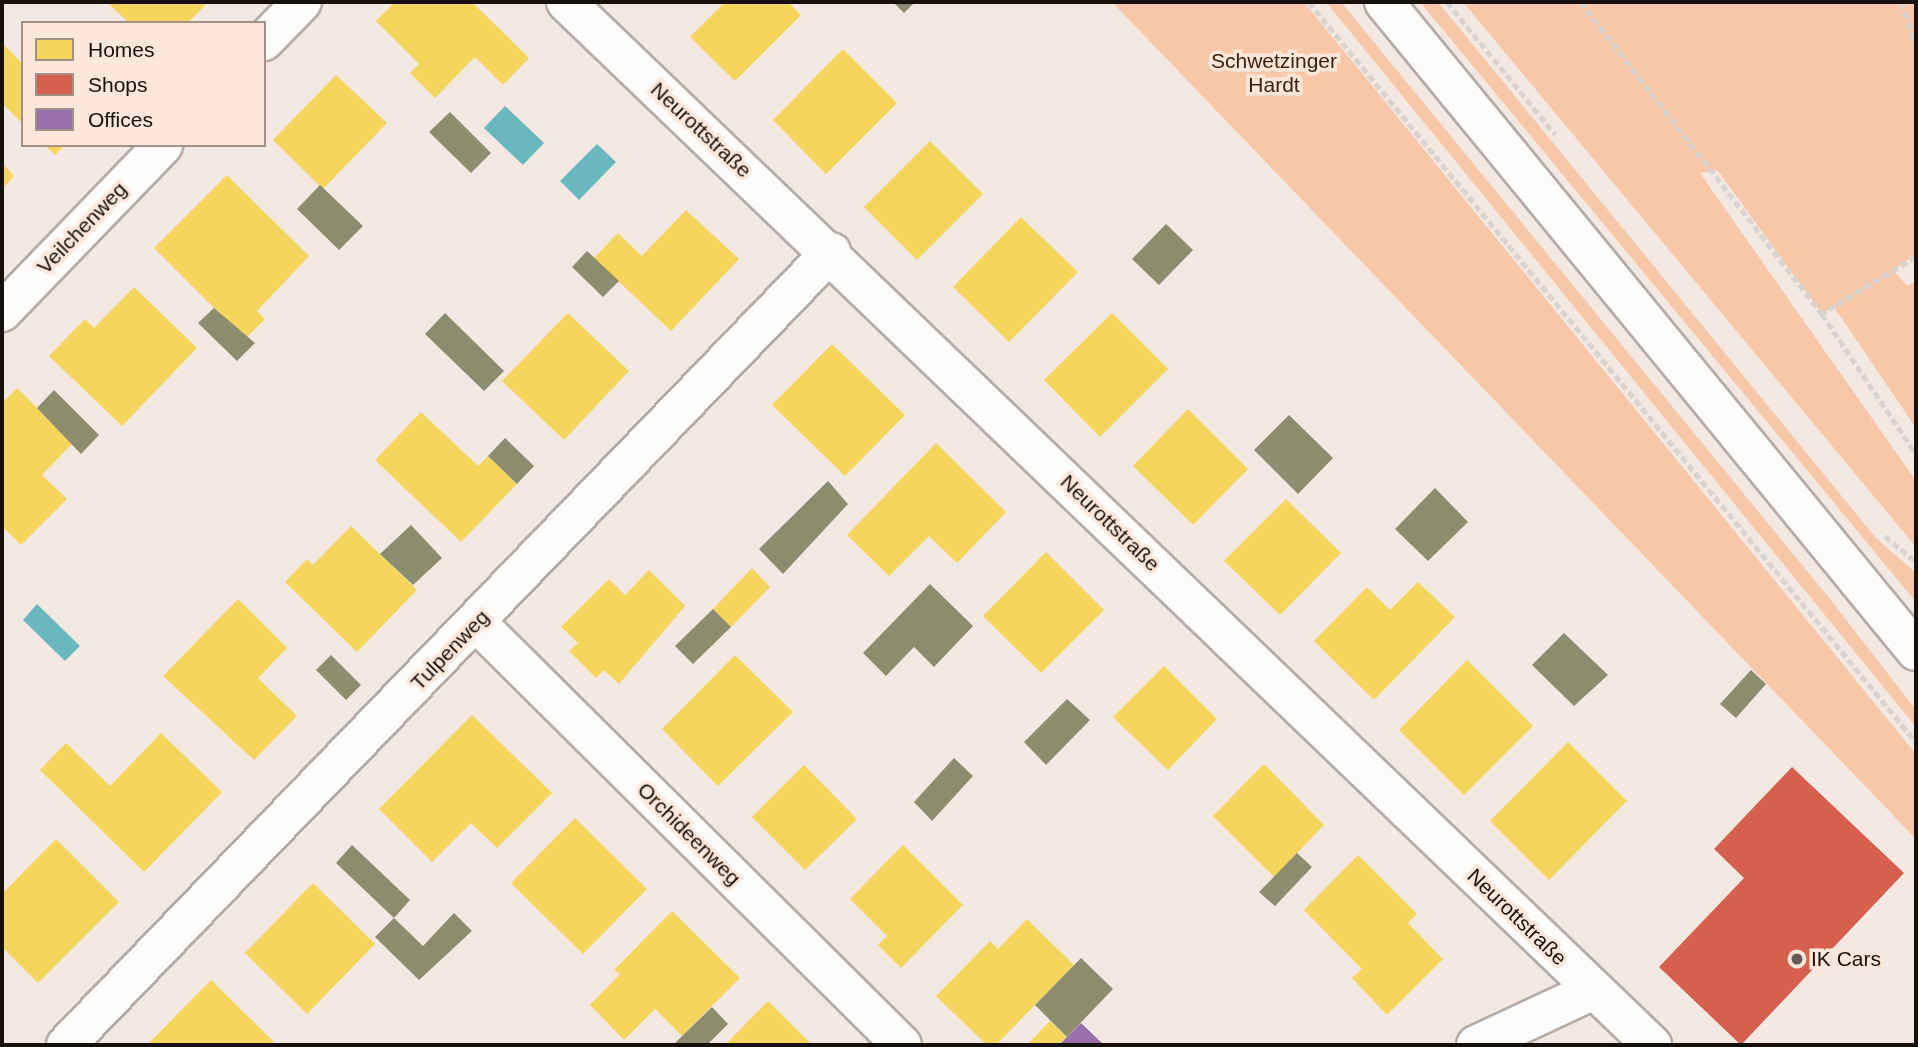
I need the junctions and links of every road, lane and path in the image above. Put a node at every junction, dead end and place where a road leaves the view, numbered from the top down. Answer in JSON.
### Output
{"nodes":[{"id":1,"x":302,"y":2,"type":"edge"},
{"id":2,"x":566,"y":2,"type":"edge"},
{"id":3,"x":1309,"y":2,"type":"edge"},
{"id":4,"x":1384,"y":2,"type":"edge"},
{"id":5,"x":1581,"y":2,"type":"edge"},
{"id":6,"x":1902,"y":2,"type":"edge"},
{"id":7,"x":266,"y":38,"type":"edge"},
{"id":8,"x":1916,"y":46,"type":"edge"},
{"id":9,"x":161,"y":147,"type":"edge"},
{"id":10,"x":831,"y":252,"type":"junction"},
{"id":11,"x":1916,"y":257,"type":"edge"},
{"id":12,"x":2,"y":312,"type":"edge"},
{"id":13,"x":1822,"y":314,"type":"junction"},
{"id":14,"x":1916,"y":454,"type":"edge"},
{"id":15,"x":477,"y":623,"type":"junction"},
{"id":16,"x":1916,"y":651,"type":"edge"},
{"id":17,"x":1916,"y":742,"type":"edge"},
{"id":18,"x":1592,"y":991,"type":"junction"},
{"id":19,"x":66,"y":1045,"type":"edge"},
{"id":20,"x":902,"y":1045,"type":"edge"},
{"id":21,"x":1476,"y":1045,"type":"edge"},
{"id":22,"x":1652,"y":1045,"type":"edge"}],
"edges":[{"from":1,"to":7,"type":"street"},
{"from":2,"to":10,"type":"street","name":"Neurottstraße"},
{"from":3,"to":17,"type":"path"},
{"from":4,"to":16,"type":"street"},
{"from":5,"to":13,"type":"path"},
{"from":6,"to":8,"type":"path"},
{"from":9,"to":12,"type":"street","name":"Veilchenweg"},
{"from":10,"to":15,"type":"street","name":"Tulpenweg"},
{"from":10,"to":18,"type":"street","name":"Neurottstraße"},
{"from":11,"to":13,"type":"path"},
{"from":13,"to":14,"type":"path"},
{"from":15,"to":19,"type":"street","name":"Tulpenweg"},
{"from":15,"to":20,"type":"street","name":"Orchideenweg"},
{"from":18,"to":21,"type":"street"},
{"from":18,"to":22,"type":"street","name":"Neurottstraße"}]}
